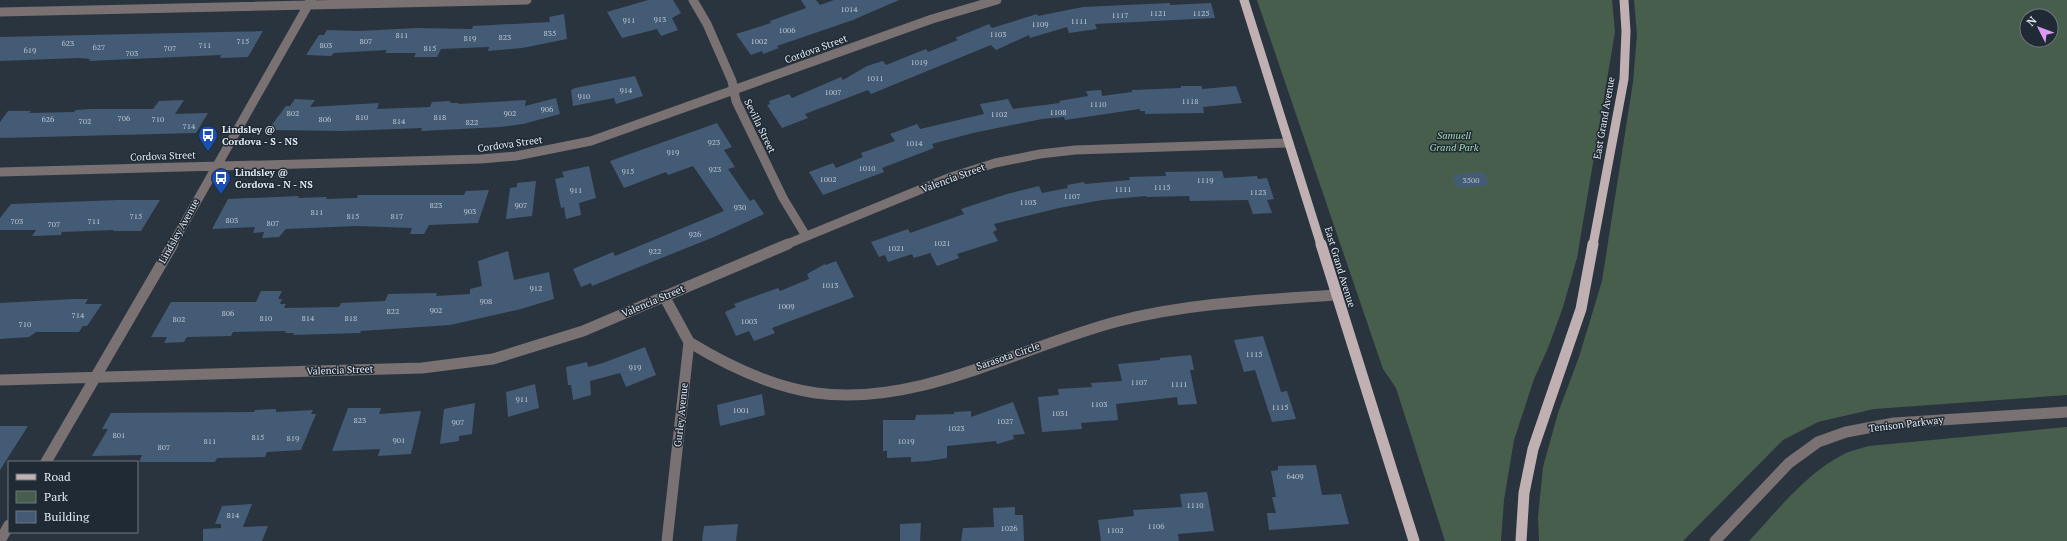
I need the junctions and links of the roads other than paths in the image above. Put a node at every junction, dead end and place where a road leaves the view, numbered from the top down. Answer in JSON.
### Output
{"nodes":[{"id":1,"x":527,"y":0,"type":"edge"},
{"id":2,"x":693,"y":0,"type":"edge"},
{"id":3,"x":997,"y":0,"type":"edge"},
{"id":4,"x":1244,"y":0,"type":"edge"},
{"id":5,"x":1624,"y":0,"type":"edge"},
{"id":6,"x":310,"y":3,"type":"edge"},
{"id":7,"x":0,"y":12,"type":"edge"},
{"id":8,"x":734,"y":90,"type":"junction"},
{"id":9,"x":1289,"y":143,"type":"junction"},
{"id":10,"x":216,"y":166,"type":"junction"},
{"id":11,"x":0,"y":172,"type":"edge"},
{"id":12,"x":806,"y":236,"type":"junction"},
{"id":13,"x":1336,"y":295,"type":"junction"},
{"id":14,"x":664,"y":296,"type":"junction"},
{"id":15,"x":689,"y":342,"type":"junction"},
{"id":16,"x":94,"y":378,"type":"junction"},
{"id":17,"x":0,"y":380,"type":"edge"},
{"id":18,"x":2067,"y":412,"type":"edge"},
{"id":19,"x":47,"y":461,"type":"edge"},
{"id":20,"x":8,"y":527,"type":"edge"},
{"id":21,"x":0,"y":541,"type":"edge"},
{"id":22,"x":667,"y":541,"type":"edge"},
{"id":23,"x":1414,"y":541,"type":"edge"},
{"id":24,"x":1521,"y":541,"type":"edge"},
{"id":25,"x":1715,"y":541,"type":"edge"}],
"edges":[{"from":1,"to":6,"type":"street"},
{"from":2,"to":8,"type":"street","name":"Sevilla Street"},
{"from":3,"to":8,"type":"street","name":"Cordova Street"},
{"from":4,"to":9,"type":"main road","name":"East Grand Avenue"},
{"from":5,"to":24,"type":"main road","name":"East Grand Avenue"},
{"from":6,"to":7,"type":"street"},
{"from":6,"to":10,"type":"street","name":"Lindsley Avenue"},
{"from":8,"to":10,"type":"street","name":"Cordova Street"},
{"from":8,"to":12,"type":"street","name":"Sevilla Street"},
{"from":9,"to":12,"type":"street","name":"Valencia Street"},
{"from":9,"to":13,"type":"main road","name":"East Grand Avenue"},
{"from":10,"to":11,"type":"street","name":"Cordova Street"},
{"from":10,"to":16,"type":"street","name":"Lindsley Avenue"},
{"from":12,"to":14,"type":"street","name":"Valencia Street"},
{"from":13,"to":15,"type":"street","name":"Sarasota Circle"},
{"from":13,"to":23,"type":"main road","name":"East Grand Avenue"},
{"from":14,"to":15,"type":"street"},
{"from":14,"to":16,"type":"street","name":"Valencia Street"},
{"from":15,"to":22,"type":"street","name":"Gurley Avenue"},
{"from":16,"to":17,"type":"street","name":"Valencia Street"},
{"from":16,"to":19,"type":"street","name":"Lindsley Avenue"},
{"from":18,"to":25,"type":"street","name":"Tenison Parkway"},
{"from":20,"to":21,"type":"street"}]}
